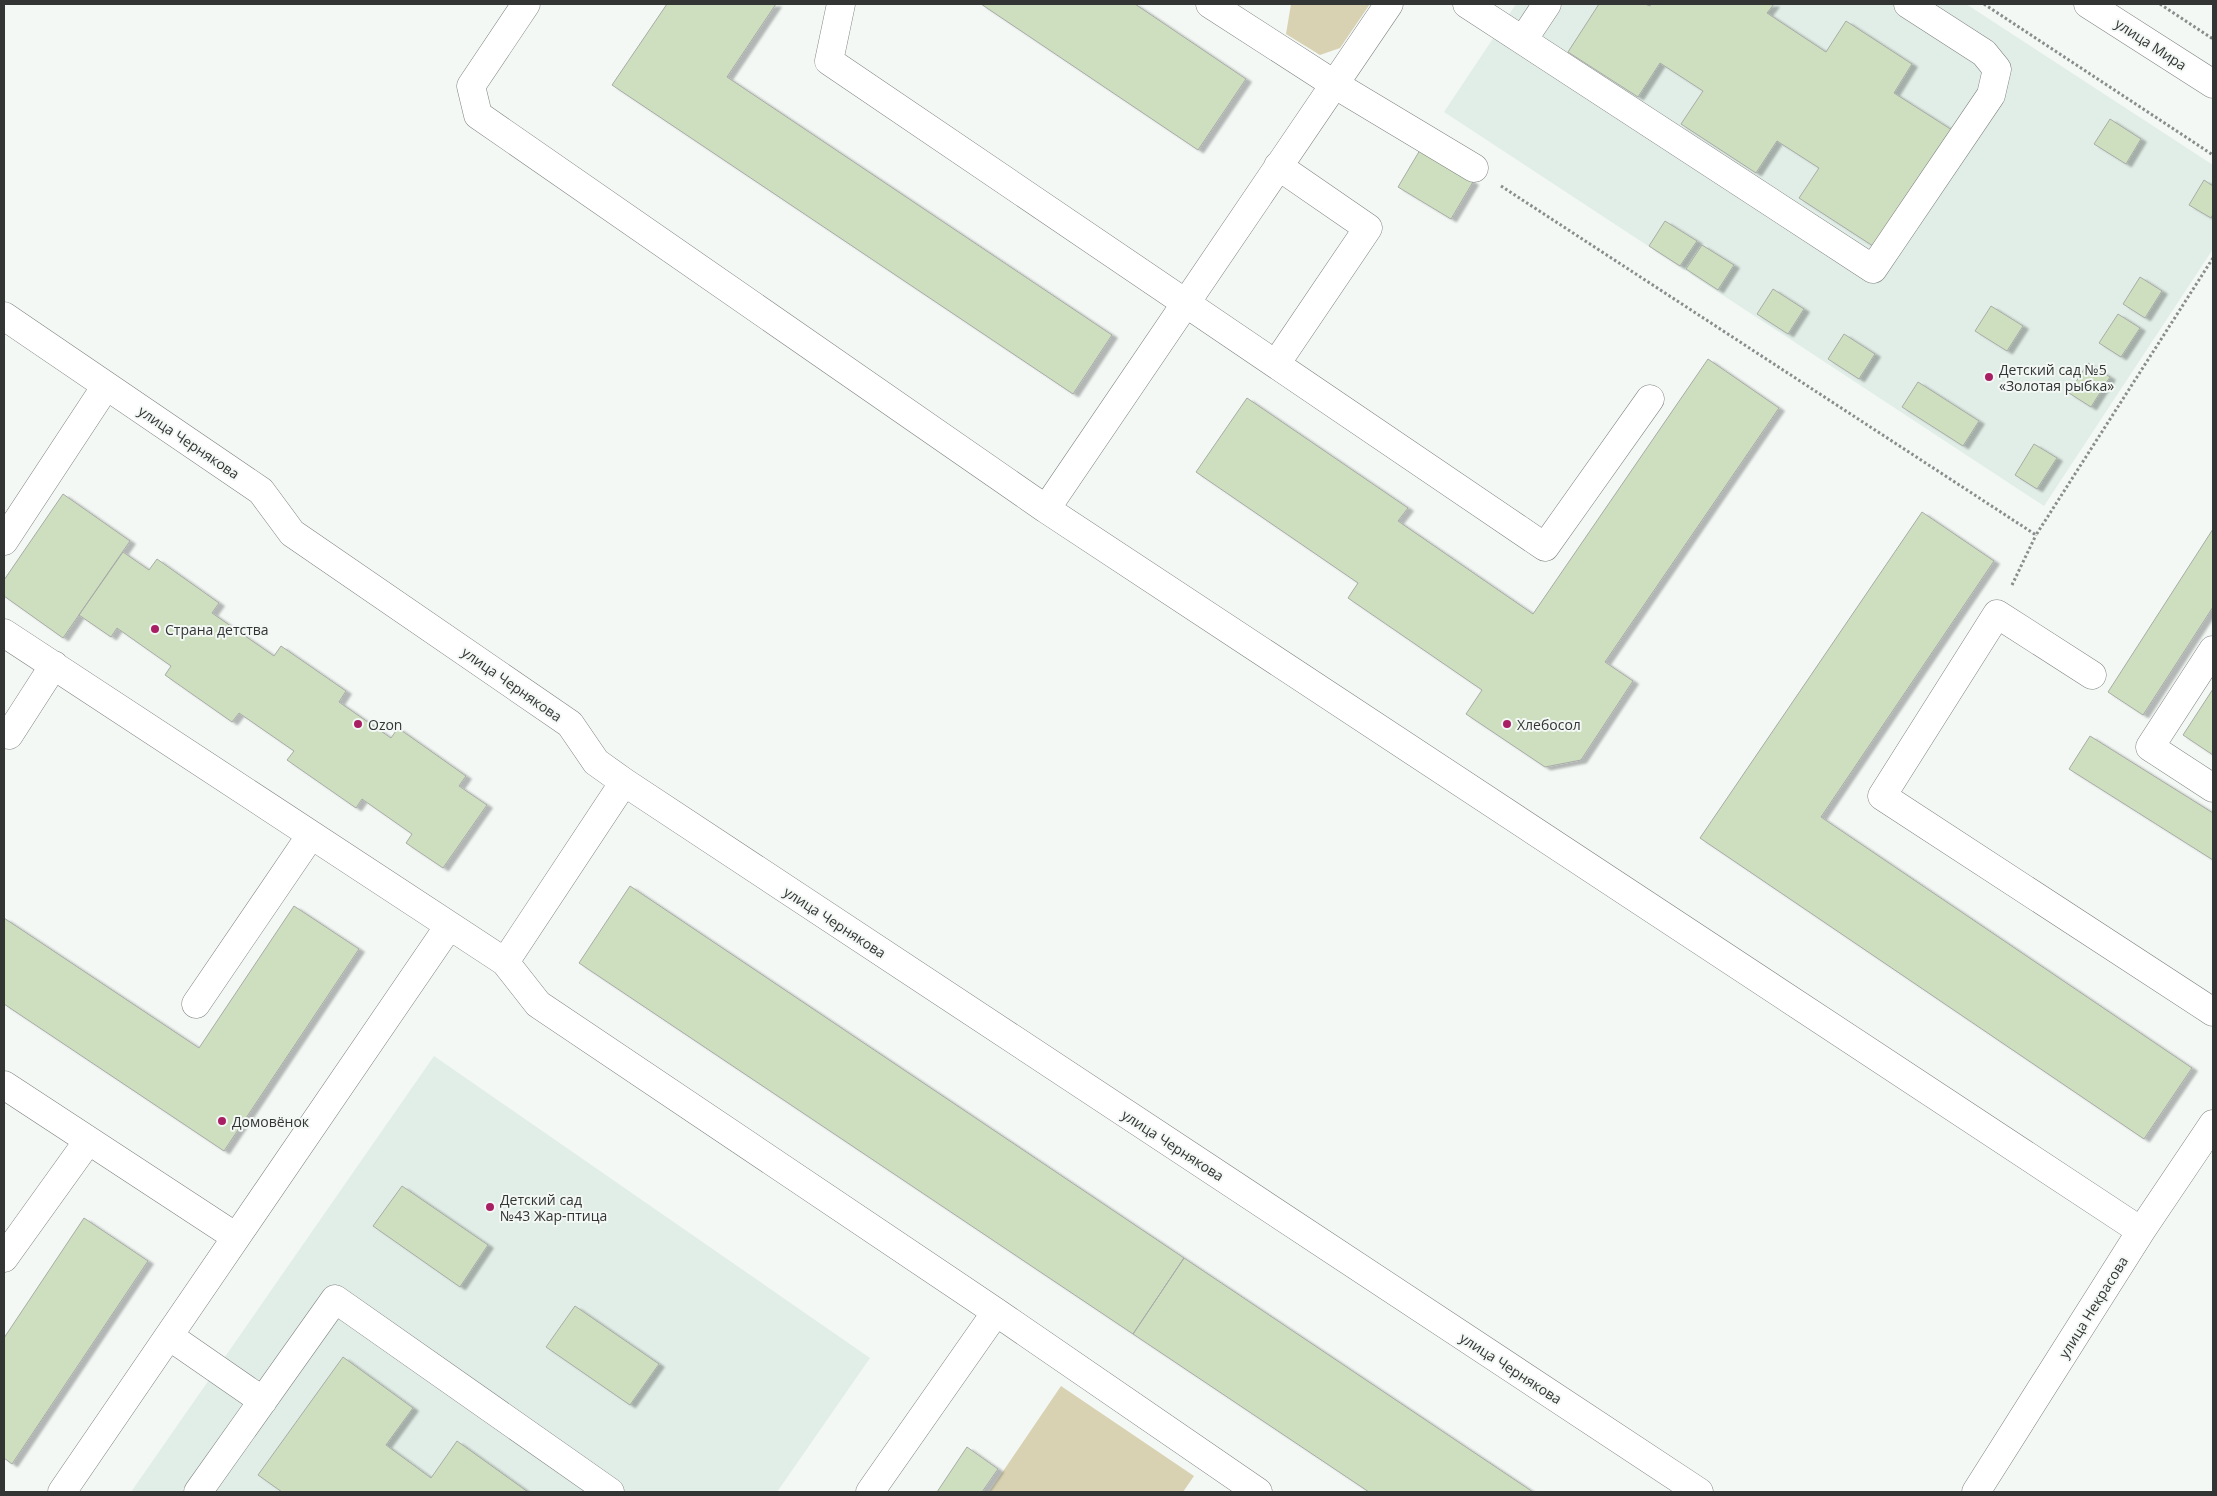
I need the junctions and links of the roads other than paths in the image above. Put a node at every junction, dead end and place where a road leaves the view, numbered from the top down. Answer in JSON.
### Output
{"nodes":[{"id":1,"x":526,"y":4,"type":"edge"},
{"id":2,"x":841,"y":4,"type":"edge"},
{"id":3,"x":1210,"y":4,"type":"edge"},
{"id":4,"x":1389,"y":4,"type":"edge"},
{"id":5,"x":1467,"y":4,"type":"edge"},
{"id":6,"x":1547,"y":4,"type":"edge"},
{"id":7,"x":1908,"y":4,"type":"edge"},
{"id":8,"x":2088,"y":4,"type":"edge"},
{"id":9,"x":1523,"y":40,"type":"junction"},
{"id":10,"x":1334,"y":84,"type":"junction"},
{"id":11,"x":2213,"y":84,"type":"edge"},
{"id":12,"x":1278,"y":166,"type":"junction"},
{"id":13,"x":1474,"y":168,"type":"road end"},
{"id":14,"x":1185,"y":303,"type":"junction"},
{"id":15,"x":4,"y":316,"type":"edge"},
{"id":16,"x":1276,"y":364,"type":"junction"},
{"id":17,"x":106,"y":386,"type":"junction"},
{"id":18,"x":1650,"y":400,"type":"dead end"},
{"id":19,"x":1046,"y":509,"type":"junction"},
{"id":20,"x":4,"y":541,"type":"edge"},
{"id":21,"x":4,"y":633,"type":"edge"},
{"id":22,"x":2213,"y":650,"type":"edge"},
{"id":23,"x":54,"y":666,"type":"junction"},
{"id":24,"x":2092,"y":675,"type":"dead end"},
{"id":25,"x":9,"y":735,"type":"dead end"},
{"id":26,"x":624,"y":782,"type":"junction"},
{"id":27,"x":2213,"y":788,"type":"edge"},
{"id":28,"x":311,"y":835,"type":"junction"},
{"id":29,"x":449,"y":926,"type":"junction"},
{"id":30,"x":505,"y":962,"type":"junction"},
{"id":31,"x":196,"y":1004,"type":"dead end"},
{"id":32,"x":2213,"y":1012,"type":"edge"},
{"id":33,"x":4,"y":1085,"type":"edge"},
{"id":34,"x":2213,"y":1124,"type":"edge"},
{"id":35,"x":88,"y":1141,"type":"junction"},
{"id":36,"x":2141,"y":1231,"type":"junction"},
{"id":37,"x":236,"y":1237,"type":"junction"},
{"id":38,"x":4,"y":1258,"type":"edge"},
{"id":39,"x":996,"y":1312,"type":"junction"},
{"id":40,"x":169,"y":1336,"type":"junction"},
{"id":41,"x":263,"y":1401,"type":"junction"},
{"id":42,"x":62,"y":1492,"type":"edge"},
{"id":43,"x":198,"y":1492,"type":"edge"},
{"id":44,"x":610,"y":1492,"type":"edge"},
{"id":45,"x":870,"y":1492,"type":"edge"},
{"id":46,"x":1258,"y":1492,"type":"edge"},
{"id":47,"x":1699,"y":1492,"type":"edge"},
{"id":48,"x":1976,"y":1492,"type":"edge"}],
"edges":[{"from":1,"to":19,"type":"street"},
{"from":2,"to":14,"type":"street"},
{"from":3,"to":10,"type":"street"},
{"from":4,"to":10,"type":"street"},
{"from":5,"to":9,"type":"street"},
{"from":6,"to":9,"type":"street"},
{"from":7,"to":9,"type":"street"},
{"from":8,"to":11,"type":"street","name":"улица Мира"},
{"from":10,"to":12,"type":"street"},
{"from":10,"to":13,"type":"street"},
{"from":12,"to":14,"type":"street"},
{"from":12,"to":16,"type":"street"},
{"from":14,"to":16,"type":"street"},
{"from":14,"to":19,"type":"street"},
{"from":15,"to":17,"type":"street","name":"улица Чернякова"},
{"from":16,"to":18,"type":"street"},
{"from":17,"to":20,"type":"street"},
{"from":17,"to":26,"type":"street","name":"улица Чернякова"},
{"from":19,"to":36,"type":"street"},
{"from":21,"to":23,"type":"street"},
{"from":22,"to":27,"type":"street"},
{"from":23,"to":25,"type":"street"},
{"from":23,"to":28,"type":"street"},
{"from":24,"to":32,"type":"street"},
{"from":26,"to":30,"type":"street"},
{"from":26,"to":47,"type":"street","name":"улица Чернякова"},
{"from":28,"to":29,"type":"street"},
{"from":28,"to":31,"type":"street"},
{"from":29,"to":30,"type":"street"},
{"from":29,"to":37,"type":"street"},
{"from":30,"to":39,"type":"street"},
{"from":33,"to":35,"type":"street"},
{"from":34,"to":36,"type":"street","name":"улица Некрасова"},
{"from":35,"to":37,"type":"street"},
{"from":35,"to":38,"type":"street"},
{"from":36,"to":48,"type":"street","name":"улица Некрасова"},
{"from":37,"to":40,"type":"street"},
{"from":39,"to":45,"type":"street"},
{"from":39,"to":46,"type":"street"},
{"from":40,"to":41,"type":"street"},
{"from":40,"to":42,"type":"street"},
{"from":41,"to":43,"type":"street"},
{"from":41,"to":44,"type":"street"}]}
